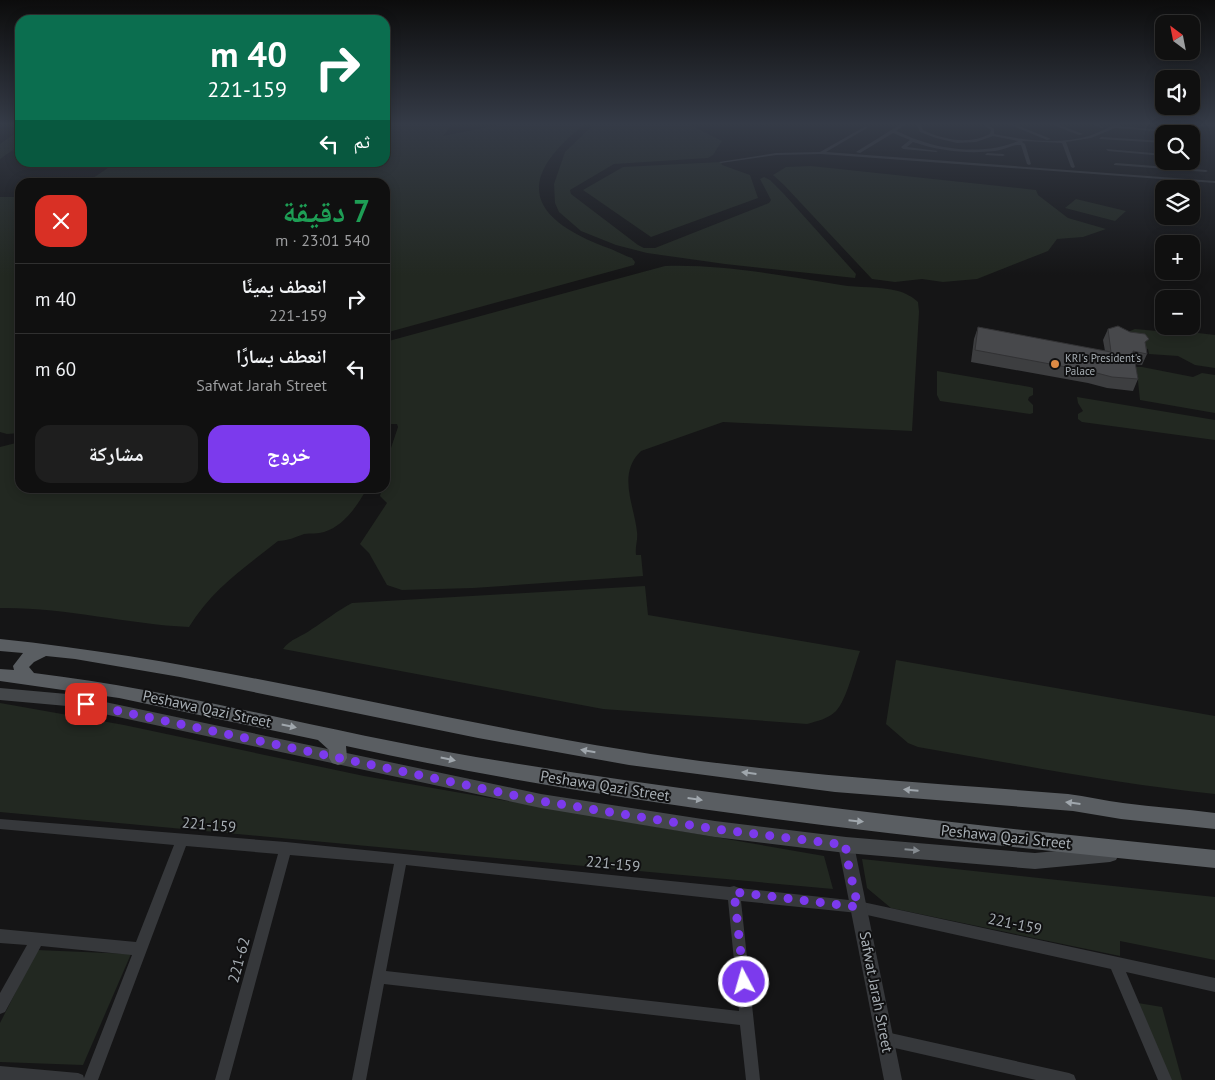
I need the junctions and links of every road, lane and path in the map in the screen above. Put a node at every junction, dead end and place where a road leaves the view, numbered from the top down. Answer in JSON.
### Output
{"nodes":[{"id":1,"x":1112,"y":174,"type":"edge"},
{"id":2,"x":1215,"y":182,"type":"edge"},
{"id":3,"x":0,"y":645,"type":"edge"},
{"id":4,"x":52,"y":650,"type":"junction"},
{"id":5,"x":0,"y":675,"type":"edge"},
{"id":6,"x":29,"y":678,"type":"junction"},
{"id":7,"x":0,"y":694,"type":"edge"},
{"id":8,"x":322,"y":733,"type":"junction"},
{"id":9,"x":338,"y":758,"type":"junction"},
{"id":10,"x":1121,"y":811,"type":"junction"},
{"id":11,"x":1215,"y":812,"type":"edge"},
{"id":12,"x":1215,"y":821,"type":"edge"},
{"id":13,"x":0,"y":824,"type":"edge"},
{"id":14,"x":182,"y":839,"type":"junction"},
{"id":15,"x":846,"y":845,"type":"junction"},
{"id":16,"x":286,"y":848,"type":"junction"},
{"id":17,"x":1135,"y":852,"type":"junction"},
{"id":18,"x":1174,"y":855,"type":"junction"},
{"id":19,"x":401,"y":859,"type":"junction"},
{"id":20,"x":1215,"y":860,"type":"edge"},
{"id":21,"x":1215,"y":866,"type":"edge"},
{"id":22,"x":734,"y":892,"type":"junction"},
{"id":23,"x":858,"y":907,"type":"junction"},
{"id":24,"x":0,"y":936,"type":"edge"},
{"id":25,"x":37,"y":940,"type":"junction"},
{"id":26,"x":140,"y":949,"type":"junction"},
{"id":27,"x":1114,"y":963,"type":"junction"},
{"id":28,"x":379,"y":978,"type":"junction"},
{"id":29,"x":1215,"y":985,"type":"edge"},
{"id":30,"x":0,"y":1008,"type":"edge"},
{"id":31,"x":747,"y":1018,"type":"junction"},
{"id":32,"x":886,"y":1039,"type":"junction"},
{"id":33,"x":0,"y":1073,"type":"edge"},
{"id":34,"x":1031,"y":1075,"type":"edge"},
{"id":35,"x":78,"y":1080,"type":"edge"},
{"id":36,"x":91,"y":1080,"type":"edge"},
{"id":37,"x":222,"y":1080,"type":"edge"},
{"id":38,"x":359,"y":1080,"type":"edge"},
{"id":39,"x":753,"y":1080,"type":"edge"},
{"id":40,"x":893,"y":1080,"type":"edge"},
{"id":41,"x":1069,"y":1080,"type":"edge"},
{"id":42,"x":1164,"y":1080,"type":"edge"}],
"edges":[{"from":1,"to":2,"type":"street"},
{"from":3,"to":4,"type":"highway"},
{"from":4,"to":6,"type":"highway"},
{"from":10,"to":4,"type":"highway","one_way":true},
{"from":5,"to":6,"type":"highway","name":"Peshawa Qazi Street"},
{"from":6,"to":8,"type":"highway","name":"Peshawa Qazi Street","one_way":true},
{"from":7,"to":9,"type":"main road"},
{"from":8,"to":9,"type":"highway"},
{"from":8,"to":17,"type":"highway","name":"Peshawa Qazi Street","one_way":true},
{"from":9,"to":15,"type":"main road"},
{"from":10,"to":11,"type":"highway"},
{"from":10,"to":12,"type":"highway"},
{"from":13,"to":14,"type":"street","name":"221-159"},
{"from":14,"to":16,"type":"street","name":"221-159"},
{"from":14,"to":26,"type":"street"},
{"from":15,"to":17,"type":"main road","one_way":true},
{"from":15,"to":23,"type":"street","name":"Safwat Jarah Street"},
{"from":16,"to":19,"type":"street","name":"221-159"},
{"from":16,"to":37,"type":"street","name":"221-62"},
{"from":17,"to":18,"type":"highway","name":"Peshawa Qazi Street"},
{"from":18,"to":20,"type":"highway","name":"Peshawa Qazi Street"},
{"from":18,"to":21,"type":"highway"},
{"from":19,"to":22,"type":"street","name":"221-159"},
{"from":19,"to":28,"type":"street"},
{"from":22,"to":23,"type":"street","name":"221-159"},
{"from":22,"to":31,"type":"street"},
{"from":23,"to":27,"type":"street","name":"221-159"},
{"from":23,"to":32,"type":"street","name":"Safwat Jarah Street"},
{"from":24,"to":25,"type":"street"},
{"from":25,"to":26,"type":"street"},
{"from":25,"to":30,"type":"street"},
{"from":26,"to":36,"type":"street"},
{"from":27,"to":29,"type":"street","name":"221-159"},
{"from":27,"to":42,"type":"street"},
{"from":28,"to":31,"type":"street"},
{"from":28,"to":38,"type":"street"},
{"from":31,"to":39,"type":"street"},
{"from":32,"to":34,"type":"street"},
{"from":32,"to":40,"type":"street","name":"Safwat Jarah Street"},
{"from":33,"to":35,"type":"street"},
{"from":34,"to":41,"type":"street"}]}
